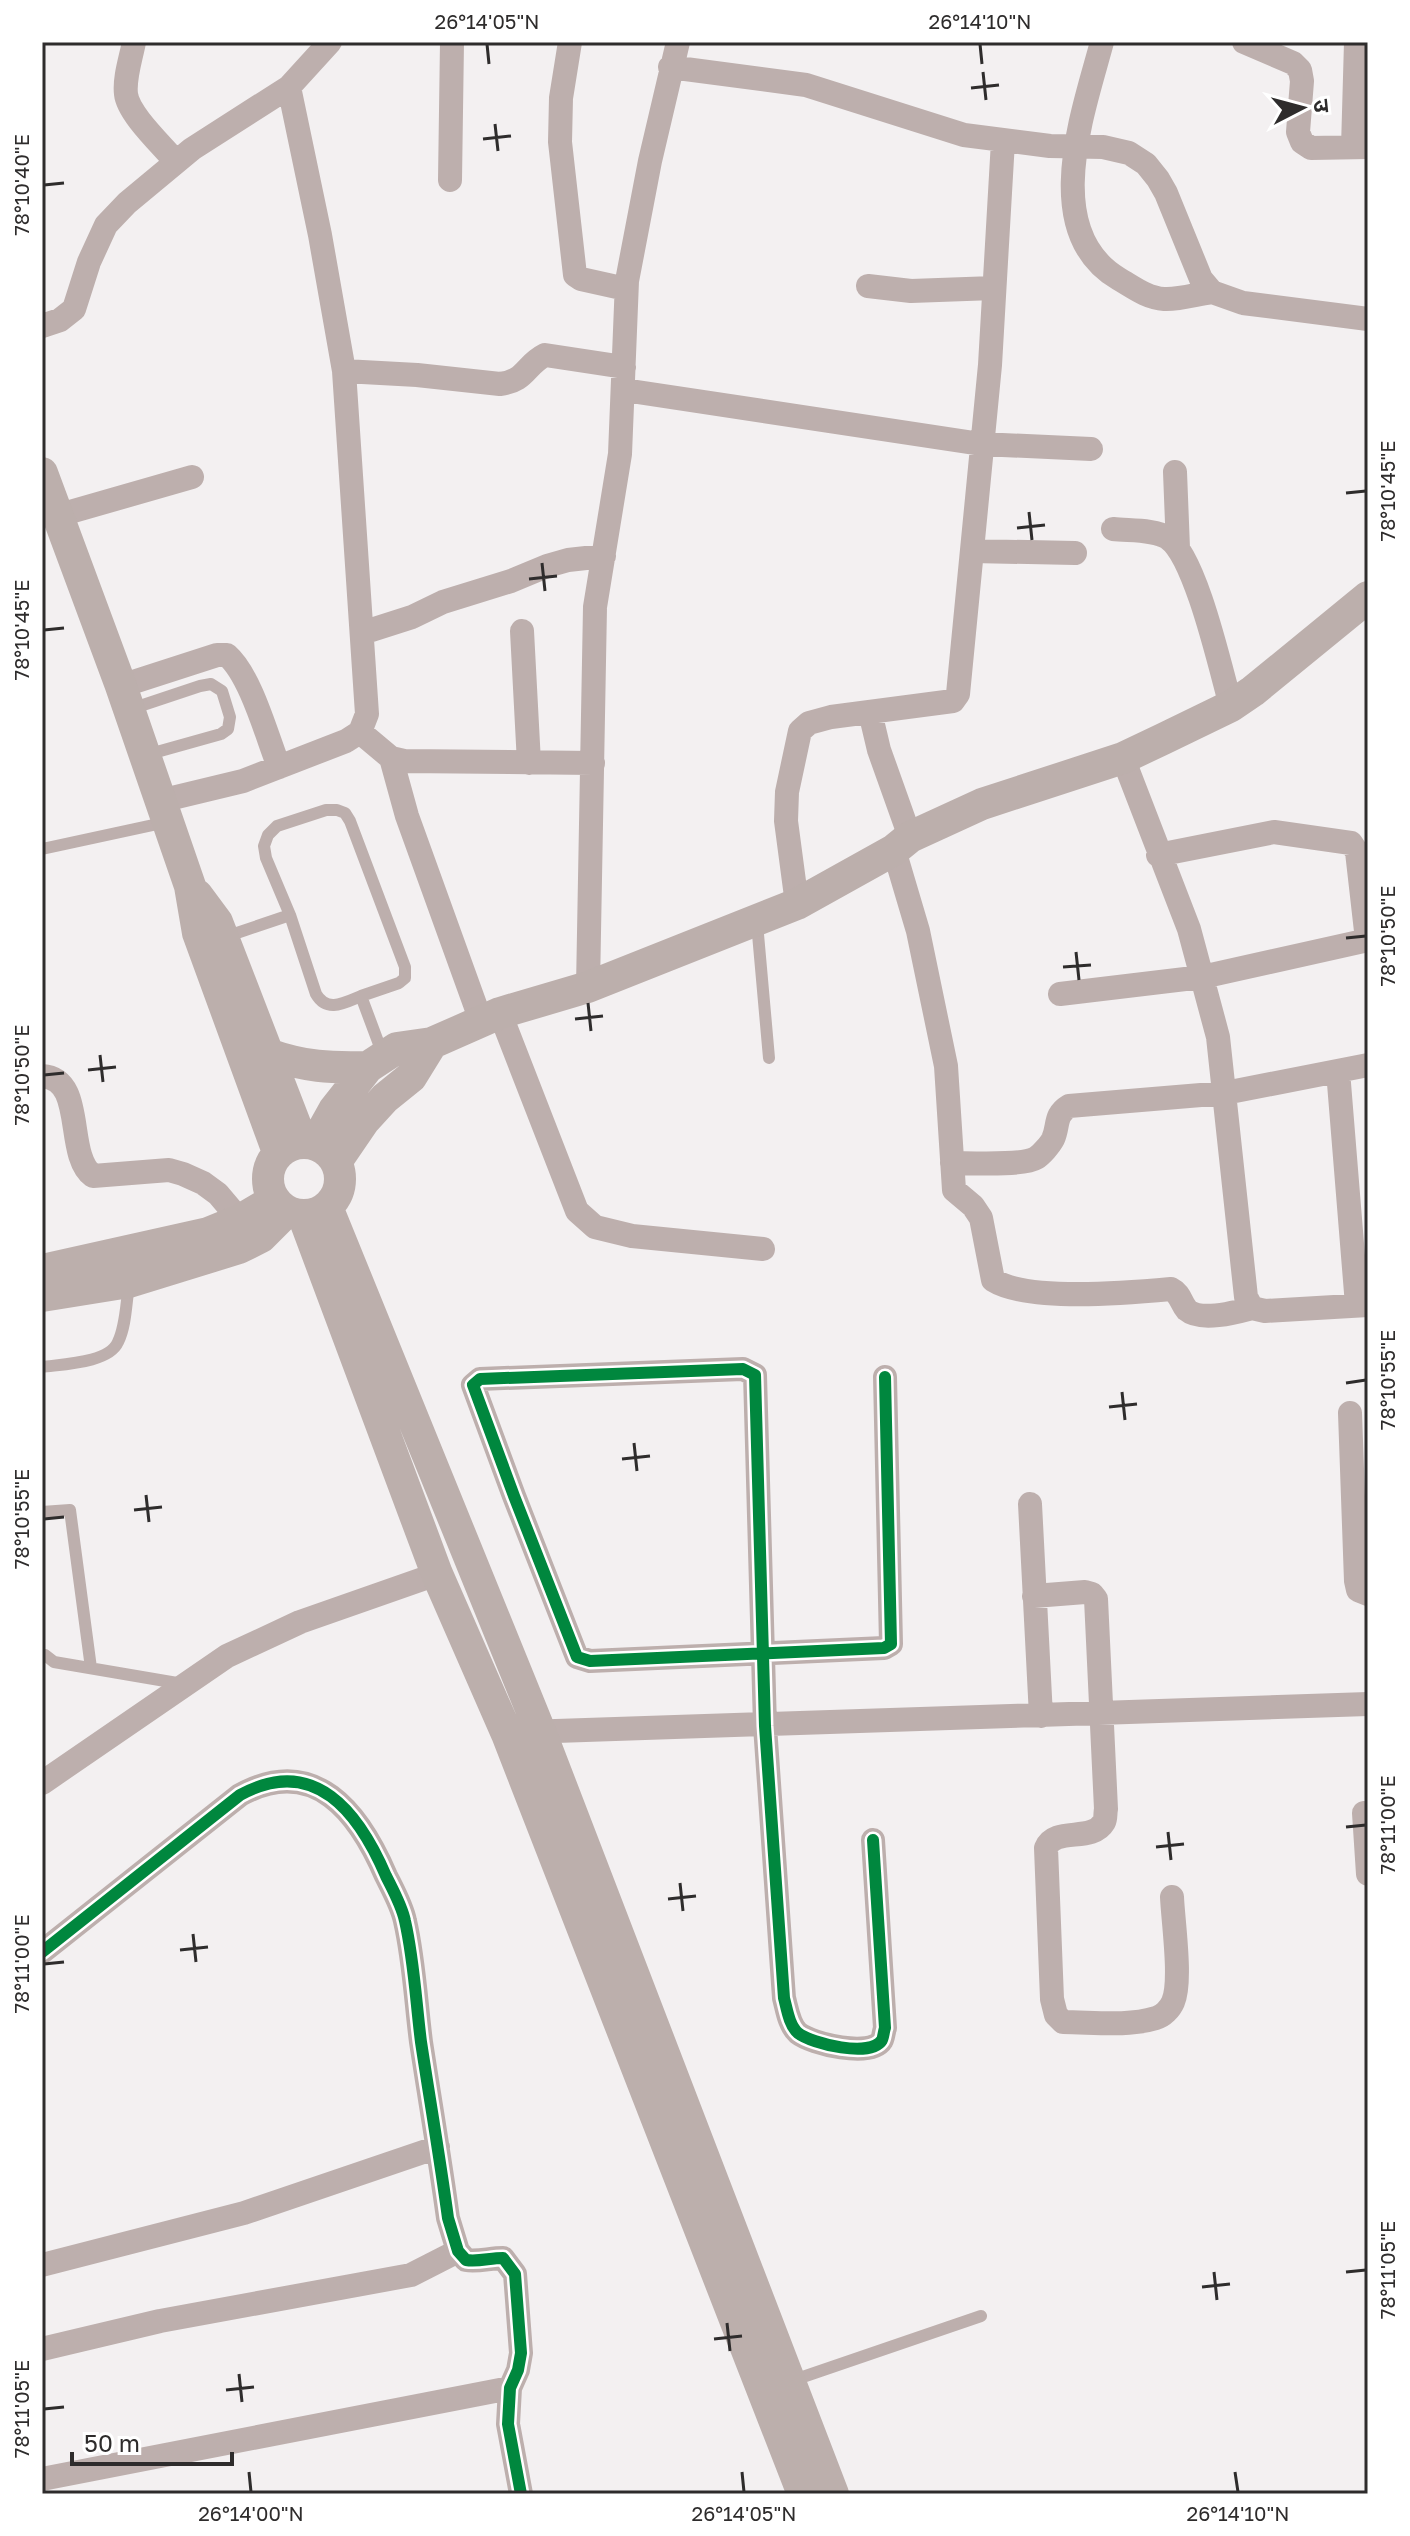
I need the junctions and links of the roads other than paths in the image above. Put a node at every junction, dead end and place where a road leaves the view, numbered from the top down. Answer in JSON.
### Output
{"nodes":[{"id":1,"x":134,"y":42,"type":"edge"},
{"id":2,"x":330,"y":42,"type":"edge"},
{"id":3,"x":452,"y":42,"type":"edge"},
{"id":4,"x":570,"y":42,"type":"edge"},
{"id":5,"x":678,"y":42,"type":"edge"},
{"id":6,"x":1102,"y":42,"type":"edge"},
{"id":7,"x":1244,"y":42,"type":"edge"},
{"id":8,"x":1356,"y":42,"type":"edge"},
{"id":9,"x":670,"y":67,"type":"junction"},
{"id":10,"x":289,"y":87,"type":"junction"},
{"id":11,"x":1003,"y":141,"type":"junction"},
{"id":12,"x":1076,"y":147,"type":"junction"},
{"id":13,"x":1361,"y":147,"type":"edge"},
{"id":14,"x":176,"y":162,"type":"junction"},
{"id":15,"x":450,"y":180,"type":"dead end"},
{"id":16,"x":868,"y":286,"type":"dead end"},
{"id":17,"x":994,"y":288,"type":"junction"},
{"id":18,"x":626,"y":289,"type":"junction"},
{"id":19,"x":1212,"y":292,"type":"junction"},
{"id":20,"x":1368,"y":319,"type":"edge"},
{"id":21,"x":42,"y":326,"type":"edge"},
{"id":22,"x":344,"y":371,"type":"junction"},
{"id":23,"x":624,"y":378,"type":"junction"},
{"id":24,"x":981,"y":444,"type":"junction"},
{"id":25,"x":1091,"y":449,"type":"dead end"},
{"id":26,"x":1175,"y":472,"type":"dead end"},
{"id":27,"x":42,"y":473,"type":"edge"},
{"id":28,"x":192,"y":477,"type":"dead end"},
{"id":29,"x":56,"y":516,"type":"junction"},
{"id":30,"x":1113,"y":529,"type":"dead end"},
{"id":31,"x":1178,"y":548,"type":"junction"},
{"id":32,"x":972,"y":551,"type":"junction"},
{"id":33,"x":1075,"y":553,"type":"dead end"},
{"id":34,"x":604,"y":556,"type":"junction"},
{"id":35,"x":1368,"y":597,"type":"edge"},
{"id":36,"x":522,"y":631,"type":"dead end"},
{"id":37,"x":362,"y":633,"type":"junction"},
{"id":38,"x":125,"y":698,"type":"junction"},
{"id":39,"x":1231,"y":706,"type":"junction"},
{"id":40,"x":870,"y":712,"type":"junction"},
{"id":41,"x":360,"y":732,"type":"junction"},
{"id":42,"x":143,"y":756,"type":"junction"},
{"id":43,"x":391,"y":758,"type":"junction"},
{"id":44,"x":1123,"y":758,"type":"junction"},
{"id":45,"x":529,"y":763,"type":"junction"},
{"id":46,"x":593,"y":763,"type":"junction"},
{"id":47,"x":279,"y":767,"type":"junction"},
{"id":48,"x":163,"y":811,"type":"junction"},
{"id":49,"x":902,"y":844,"type":"junction"},
{"id":50,"x":43,"y":846,"type":"edge"},
{"id":51,"x":1158,"y":855,"type":"junction"},
{"id":52,"x":190,"y":886,"type":"junction"},
{"id":53,"x":797,"y":904,"type":"junction"},
{"id":54,"x":290,"y":915,"type":"junction"},
{"id":55,"x":756,"y":920,"type":"junction"},
{"id":56,"x":224,"y":938,"type":"junction"},
{"id":57,"x":1367,"y":940,"type":"edge"},
{"id":58,"x":1202,"y":977,"type":"junction"},
{"id":59,"x":588,"y":987,"type":"junction"},
{"id":60,"x":1060,"y":994,"type":"dead end"},
{"id":61,"x":361,"y":996,"type":"junction"},
{"id":62,"x":491,"y":1017,"type":"junction"},
{"id":63,"x":432,"y":1043,"type":"junction"},
{"id":64,"x":268,"y":1054,"type":"junction"},
{"id":65,"x":769,"y":1058,"type":"dead end"},
{"id":66,"x":376,"y":1061,"type":"junction"},
{"id":67,"x":1368,"y":1065,"type":"edge"},
{"id":68,"x":1338,"y":1071,"type":"junction"},
{"id":69,"x":42,"y":1076,"type":"edge"},
{"id":70,"x":1225,"y":1093,"type":"junction"},
{"id":71,"x":308,"y":1150,"type":"junction"},
{"id":72,"x":952,"y":1163,"type":"junction"},
{"id":73,"x":297,"y":1208,"type":"junction"},
{"id":74,"x":240,"y":1220,"type":"junction"},
{"id":75,"x":1359,"y":1220,"type":"edge"},
{"id":76,"x":763,"y":1249,"type":"dead end"},
{"id":77,"x":42,"y":1270,"type":"edge"},
{"id":78,"x":129,"y":1282,"type":"junction"},
{"id":79,"x":42,"y":1296,"type":"edge"},
{"id":80,"x":1363,"y":1305,"type":"edge"},
{"id":81,"x":1252,"y":1308,"type":"junction"},
{"id":82,"x":42,"y":1367,"type":"edge"},
{"id":83,"x":885,"y":1377,"type":"dead end"},
{"id":84,"x":1350,"y":1413,"type":"dead end"},
{"id":85,"x":1030,"y":1504,"type":"dead end"},
{"id":86,"x":42,"y":1512,"type":"edge"},
{"id":87,"x":437,"y":1574,"type":"junction"},
{"id":88,"x":1368,"y":1594,"type":"edge"},
{"id":89,"x":1034,"y":1596,"type":"junction"},
{"id":90,"x":763,"y":1653,"type":"junction"},
{"id":91,"x":45,"y":1655,"type":"dead end"},
{"id":92,"x":91,"y":1668,"type":"junction"},
{"id":93,"x":186,"y":1684,"type":"junction"},
{"id":94,"x":1368,"y":1704,"type":"edge"},
{"id":95,"x":1103,"y":1713,"type":"junction"},
{"id":96,"x":1041,"y":1716,"type":"junction"},
{"id":97,"x":765,"y":1726,"type":"junction"},
{"id":98,"x":540,"y":1731,"type":"junction"},
{"id":99,"x":507,"y":1734,"type":"junction"},
{"id":100,"x":42,"y":1783,"type":"edge"},
{"id":101,"x":1364,"y":1813,"type":"dead end"},
{"id":102,"x":873,"y":1840,"type":"dead end"},
{"id":103,"x":1368,"y":1874,"type":"edge"},
{"id":104,"x":1172,"y":1897,"type":"dead end"},
{"id":105,"x":42,"y":1952,"type":"edge"},
{"id":106,"x":438,"y":2147,"type":"junction"},
{"id":107,"x":458,"y":2251,"type":"junction"},
{"id":108,"x":42,"y":2265,"type":"edge"},
{"id":109,"x":981,"y":2316,"type":"dead end"},
{"id":110,"x":42,"y":2349,"type":"edge"},
{"id":111,"x":789,"y":2382,"type":"junction"},
{"id":112,"x":510,"y":2388,"type":"junction"},
{"id":113,"x":42,"y":2479,"type":"edge"},
{"id":114,"x":521,"y":2494,"type":"edge"},
{"id":115,"x":803,"y":2494,"type":"edge"},
{"id":116,"x":833,"y":2494,"type":"edge"}],
"edges":[{"from":1,"to":14,"type":"street"},
{"from":2,"to":10,"type":"street"},
{"from":3,"to":15,"type":"street"},
{"from":4,"to":18,"type":"street"},
{"from":5,"to":9,"type":"street"},
{"from":6,"to":12,"type":"street"},
{"from":7,"to":13,"type":"street"},
{"from":8,"to":13,"type":"street"},
{"from":9,"to":11,"type":"street"},
{"from":9,"to":18,"type":"street"},
{"from":10,"to":14,"type":"street"},
{"from":10,"to":22,"type":"street"},
{"from":11,"to":12,"type":"street"},
{"from":11,"to":17,"type":"street"},
{"from":12,"to":19,"type":"street"},
{"from":12,"to":19,"type":"street"},
{"from":14,"to":21,"type":"street"},
{"from":16,"to":17,"type":"street"},
{"from":17,"to":24,"type":"street"},
{"from":18,"to":23,"type":"street"},
{"from":19,"to":20,"type":"street"},
{"from":22,"to":23,"type":"street"},
{"from":22,"to":37,"type":"street"},
{"from":23,"to":24,"type":"street"},
{"from":23,"to":34,"type":"street"},
{"from":24,"to":25,"type":"street"},
{"from":24,"to":32,"type":"street"},
{"from":26,"to":31,"type":"street"},
{"from":27,"to":29,"type":"main road"},
{"from":28,"to":29,"type":"street"},
{"from":29,"to":38,"type":"main road"},
{"from":30,"to":31,"type":"street"},
{"from":31,"to":39,"type":"street"},
{"from":32,"to":33,"type":"street"},
{"from":32,"to":40,"type":"street"},
{"from":34,"to":37,"type":"street"},
{"from":34,"to":46,"type":"street"},
{"from":35,"to":39,"type":"main road"},
{"from":36,"to":45,"type":"street"},
{"from":37,"to":41,"type":"street"},
{"from":38,"to":42,"type":"main road"},
{"from":38,"to":42,"type":"lane"},
{"from":38,"to":47,"type":"street"},
{"from":39,"to":44,"type":"main road"},
{"from":40,"to":49,"type":"street"},
{"from":40,"to":53,"type":"street"},
{"from":41,"to":43,"type":"street"},
{"from":41,"to":47,"type":"street"},
{"from":42,"to":48,"type":"main road"},
{"from":43,"to":45,"type":"street"},
{"from":43,"to":62,"type":"street"},
{"from":44,"to":49,"type":"main road"},
{"from":44,"to":51,"type":"street"},
{"from":45,"to":46,"type":"street"},
{"from":46,"to":59,"type":"street"},
{"from":47,"to":48,"type":"street"},
{"from":48,"to":50,"type":"lane"},
{"from":48,"to":52,"type":"main road"},
{"from":49,"to":53,"type":"main road"},
{"from":49,"to":72,"type":"street"},
{"from":51,"to":57,"type":"street"},
{"from":51,"to":58,"type":"street"},
{"from":52,"to":56,"type":"main road"},
{"from":52,"to":71,"type":"main road"},
{"from":53,"to":55,"type":"main road"},
{"from":54,"to":56,"type":"lane"},
{"from":54,"to":61,"type":"lane"},
{"from":54,"to":61,"type":"lane"},
{"from":55,"to":59,"type":"main road"},
{"from":55,"to":65,"type":"lane"},
{"from":56,"to":64,"type":"main road"},
{"from":57,"to":58,"type":"street"},
{"from":58,"to":60,"type":"street"},
{"from":58,"to":70,"type":"street"},
{"from":59,"to":62,"type":"main road"},
{"from":61,"to":66,"type":"lane"},
{"from":62,"to":63,"type":"main road"},
{"from":62,"to":76,"type":"street"},
{"from":63,"to":66,"type":"main road"},
{"from":63,"to":71,"type":"main road"},
{"from":64,"to":66,"type":"main road"},
{"from":64,"to":71,"type":"main road"},
{"from":66,"to":71,"type":"main road"},
{"from":67,"to":68,"type":"street"},
{"from":68,"to":70,"type":"street"},
{"from":68,"to":75,"type":"street"},
{"from":69,"to":74,"type":"street"},
{"from":70,"to":72,"type":"street"},
{"from":70,"to":81,"type":"street"},
{"from":71,"to":73,"type":"main road"},
{"from":71,"to":73,"type":"main road"},
{"from":72,"to":81,"type":"street"},
{"from":73,"to":74,"type":"main road"},
{"from":73,"to":78,"type":"main road"},
{"from":73,"to":87,"type":"main road"},
{"from":73,"to":98,"type":"main road"},
{"from":74,"to":77,"type":"main road"},
{"from":75,"to":80,"type":"street"},
{"from":78,"to":79,"type":"main road"},
{"from":78,"to":82,"type":"lane"},
{"from":80,"to":81,"type":"street"},
{"from":83,"to":90,"type":"street"},
{"from":84,"to":88,"type":"street"},
{"from":85,"to":89,"type":"street"},
{"from":86,"to":92,"type":"lane"},
{"from":87,"to":93,"type":"street"},
{"from":87,"to":99,"type":"main road"},
{"from":89,"to":95,"type":"street"},
{"from":89,"to":96,"type":"street"},
{"from":90,"to":90,"type":"street"},
{"from":90,"to":97,"type":"street"},
{"from":91,"to":92,"type":"lane"},
{"from":92,"to":93,"type":"lane"},
{"from":93,"to":100,"type":"street"},
{"from":94,"to":95,"type":"street"},
{"from":95,"to":96,"type":"street"},
{"from":95,"to":104,"type":"street"},
{"from":96,"to":97,"type":"street"},
{"from":97,"to":98,"type":"street"},
{"from":97,"to":102,"type":"street"},
{"from":98,"to":99,"type":"street"},
{"from":98,"to":111,"type":"main road"},
{"from":99,"to":115,"type":"main road"},
{"from":101,"to":103,"type":"street"},
{"from":105,"to":106,"type":"street"},
{"from":106,"to":107,"type":"street"},
{"from":106,"to":108,"type":"street"},
{"from":107,"to":110,"type":"street"},
{"from":107,"to":112,"type":"street"},
{"from":109,"to":111,"type":"lane"},
{"from":111,"to":116,"type":"main road"},
{"from":112,"to":113,"type":"street"},
{"from":112,"to":114,"type":"street"}]}
